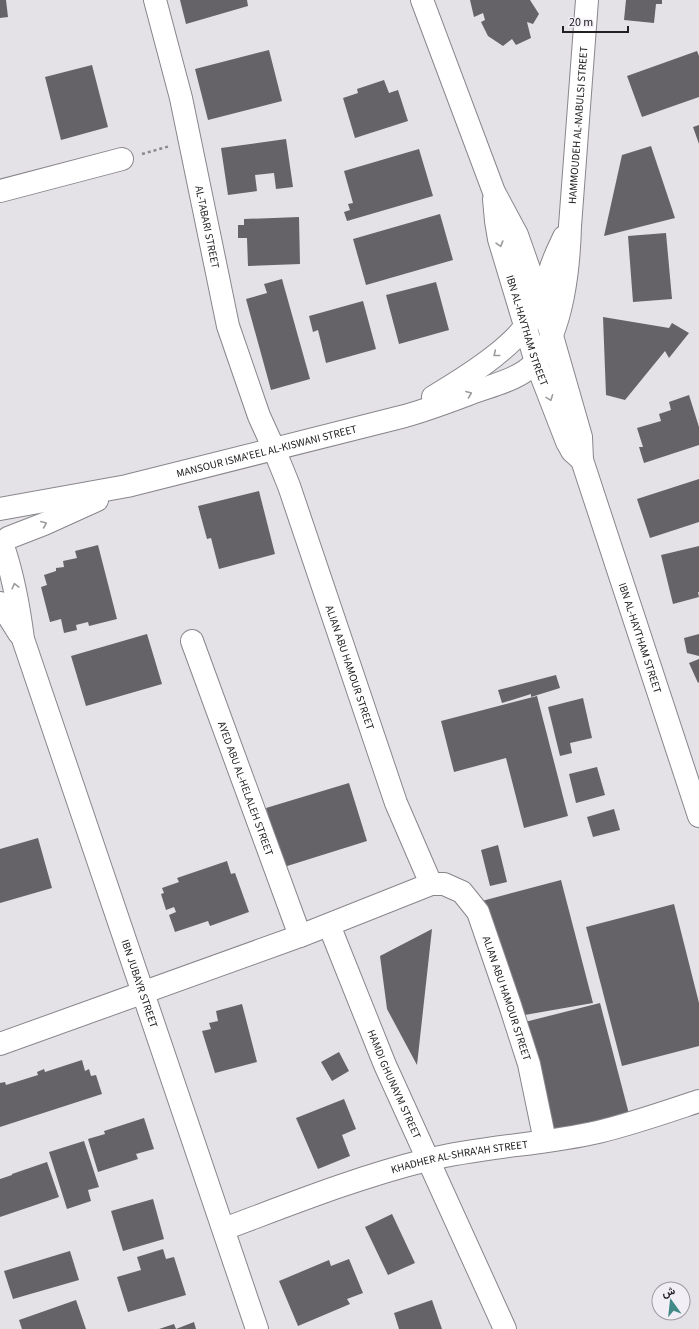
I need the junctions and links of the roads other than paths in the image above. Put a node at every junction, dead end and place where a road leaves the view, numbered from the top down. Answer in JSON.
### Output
{"nodes":[{"id":1,"x":155,"y":0,"type":"edge"},
{"id":2,"x":422,"y":0,"type":"edge"},
{"id":3,"x":587,"y":0,"type":"edge"},
{"id":4,"x":122,"y":159,"type":"road end"},
{"id":5,"x":0,"y":191,"type":"edge"},
{"id":6,"x":494,"y":192,"type":"junction"},
{"id":7,"x":570,"y":226,"type":"junction"},
{"id":8,"x":541,"y":303,"type":"junction"},
{"id":9,"x":525,"y":328,"type":"junction"},
{"id":10,"x":552,"y":336,"type":"junction"},
{"id":11,"x":536,"y":362,"type":"junction"},
{"id":12,"x":405,"y":416,"type":"junction"},
{"id":13,"x":274,"y":449,"type":"junction"},
{"id":14,"x":582,"y":460,"type":"junction"},
{"id":15,"x":127,"y":486,"type":"junction"},
{"id":16,"x":0,"y":509,"type":"edge"},
{"id":17,"x":0,"y":517,"type":"edge"},
{"id":18,"x":4,"y":547,"type":"edge"},
{"id":19,"x":0,"y":603,"type":"edge"},
{"id":20,"x":24,"y":639,"type":"junction"},
{"id":21,"x":192,"y":641,"type":"dead end"},
{"id":22,"x":699,"y":816,"type":"edge"},
{"id":23,"x":431,"y":884,"type":"junction"},
{"id":24,"x":329,"y":925,"type":"junction"},
{"id":25,"x":300,"y":936,"type":"junction"},
{"id":26,"x":144,"y":993,"type":"junction"},
{"id":27,"x":0,"y":1044,"type":"edge"},
{"id":28,"x":699,"y":1101,"type":"edge"},
{"id":29,"x":545,"y":1141,"type":"junction"},
{"id":30,"x":427,"y":1160,"type":"junction"},
{"id":31,"x":224,"y":1229,"type":"junction"},
{"id":32,"x":257,"y":1329,"type":"edge"},
{"id":33,"x":505,"y":1329,"type":"edge"}],
"edges":[{"from":1,"to":13,"type":"street","name":"AL-TABARI STREET"},
{"from":2,"to":6,"type":"street","name":"IBN AL-HAYTHAM STREET"},
{"from":3,"to":7,"type":"street","name":"HAMMOUDEH AL-NABULSI STREET"},
{"from":4,"to":5,"type":"street"},
{"from":6,"to":8,"type":"street","name":"IBN AL-HAYTHAM STREET"},
{"from":6,"to":9,"type":"street","name":"IBN AL-HAYTHAM STREET","one_way":true},
{"from":7,"to":8,"type":"street","name":"HAMMOUDEH AL-NABULSI STREET"},
{"from":7,"to":10,"type":"street","name":"HAMMOUDEH AL-NABULSI STREET"},
{"from":8,"to":9,"type":"street","name":"MANSOUR ISMA'EEL AL-KISWANI STREET"},
{"from":8,"to":10,"type":"street","name":"IBN AL-HAYTHAM STREET"},
{"from":9,"to":11,"type":"street","name":"IBN AL-HAYTHAM STREET"},
{"from":9,"to":12,"type":"street","name":"MANSOUR ISMA'EEL AL-KISWANI STREET","one_way":true},
{"from":10,"to":11,"type":"street","name":"MANSOUR ISMA'EEL AL-KISWANI STREET"},
{"from":10,"to":14,"type":"street","name":"IBN AL-HAYTHAM STREET"},
{"from":12,"to":11,"type":"street","name":"MANSOUR ISMA'EEL AL-KISWANI STREET","one_way":true},
{"from":11,"to":14,"type":"street","name":"IBN AL-HAYTHAM STREET","one_way":true},
{"from":12,"to":13,"type":"street","name":"MANSOUR ISMA'EEL AL-KISWANI STREET"},
{"from":13,"to":15,"type":"street","name":"MANSOUR ISMA'EEL AL-KISWANI STREET"},
{"from":13,"to":23,"type":"street","name":"ALIAN ABU HAMOUR STREET"},
{"from":14,"to":22,"type":"street","name":"IBN AL-HAYTHAM STREET"},
{"from":15,"to":16,"type":"street","name":"MANSOUR ISMA'EEL AL-KISWANI STREET"},
{"from":18,"to":15,"type":"street","name":"MANSOUR ISMA'EEL AL-KISWANI STREET","one_way":true},
{"from":17,"to":18,"type":"street","name":"IBN JUBAYR STREET"},
{"from":20,"to":18,"type":"street","name":"IBN JUBAYR STREET","one_way":true},
{"from":19,"to":20,"type":"street","name":"IBN JUBAYR STREET"},
{"from":20,"to":26,"type":"street","name":"IBN JUBAYR STREET"},
{"from":21,"to":25,"type":"street","name":"AYED ABU AL-HELALEH STREET"},
{"from":23,"to":24,"type":"street"},
{"from":23,"to":29,"type":"street","name":"ALIAN ABU HAMOUR STREET"},
{"from":24,"to":25,"type":"street"},
{"from":24,"to":30,"type":"street","name":"HAMDI GHUNAYM STREET"},
{"from":25,"to":26,"type":"street"},
{"from":26,"to":27,"type":"street"},
{"from":26,"to":31,"type":"street","name":"IBN JUBAYR STREET"},
{"from":28,"to":29,"type":"street","name":"KHADHER AL-SHRA'AH STREET"},
{"from":29,"to":30,"type":"street","name":"KHADHER AL-SHRA'AH STREET"},
{"from":30,"to":31,"type":"street","name":"KHADHER AL-SHRA'AH STREET"},
{"from":30,"to":33,"type":"street","name":"HAMDI GHUNAYM STREET"},
{"from":31,"to":32,"type":"street","name":"IBN JUBAYR STREET"}]}
